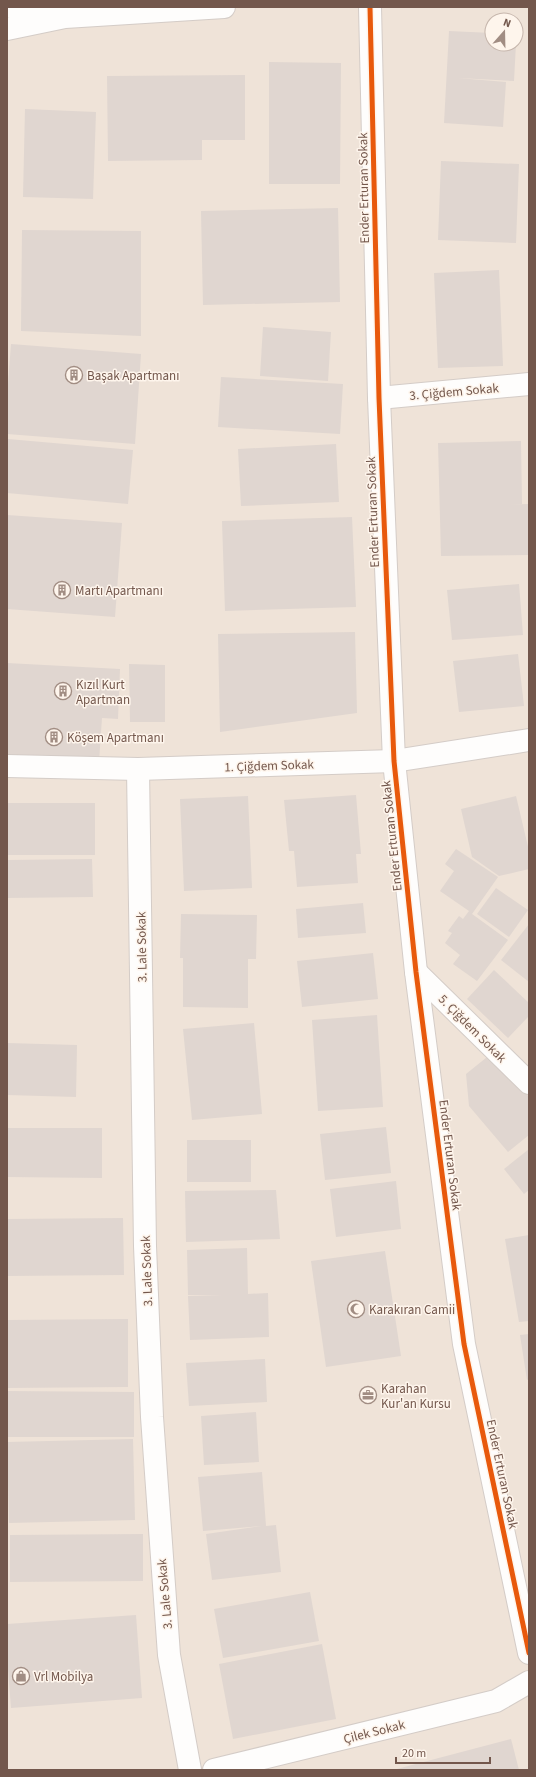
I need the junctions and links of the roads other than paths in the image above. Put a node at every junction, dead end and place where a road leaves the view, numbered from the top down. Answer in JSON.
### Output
{"nodes":[{"id":1,"x":10,"y":7,"type":"edge"},
{"id":2,"x":224,"y":7,"type":"edge"},
{"id":3,"x":370,"y":7,"type":"edge"},
{"id":4,"x":66,"y":17,"type":"junction"},
{"id":5,"x":7,"y":29,"type":"edge"},
{"id":6,"x":529,"y":384,"type":"edge"},
{"id":7,"x":379,"y":398,"type":"junction"},
{"id":8,"x":529,"y":740,"type":"edge"},
{"id":9,"x":394,"y":760,"type":"junction"},
{"id":10,"x":7,"y":766,"type":"edge"},
{"id":11,"x":138,"y":769,"type":"junction"},
{"id":12,"x":416,"y":972,"type":"junction"},
{"id":13,"x":529,"y":1084,"type":"edge"},
{"id":14,"x":529,"y":1653,"type":"edge"},
{"id":15,"x":529,"y":1682,"type":"edge"},
{"id":16,"x":190,"y":1770,"type":"edge"},
{"id":17,"x":214,"y":1770,"type":"edge"}],
"edges":[{"from":1,"to":4,"type":"street"},
{"from":2,"to":4,"type":"street"},
{"from":3,"to":7,"type":"street","name":"Ender Erturan Sokak"},
{"from":4,"to":5,"type":"street"},
{"from":6,"to":7,"type":"street","name":"3. Çiğdem Sokak"},
{"from":7,"to":9,"type":"street","name":"Ender Erturan Sokak"},
{"from":8,"to":9,"type":"street","name":"1. Çiğdem Sokak"},
{"from":9,"to":11,"type":"street","name":"1. Çiğdem Sokak"},
{"from":9,"to":12,"type":"street","name":"Ender Erturan Sokak"},
{"from":10,"to":11,"type":"street","name":"1. Çiğdem Sokak"},
{"from":11,"to":16,"type":"street","name":"3. Lale Sokak"},
{"from":12,"to":13,"type":"street","name":"5. Çiğdem Sokak"},
{"from":12,"to":14,"type":"street","name":"Ender Erturan Sokak"},
{"from":15,"to":17,"type":"street","name":"Çilek Sokak"}]}
